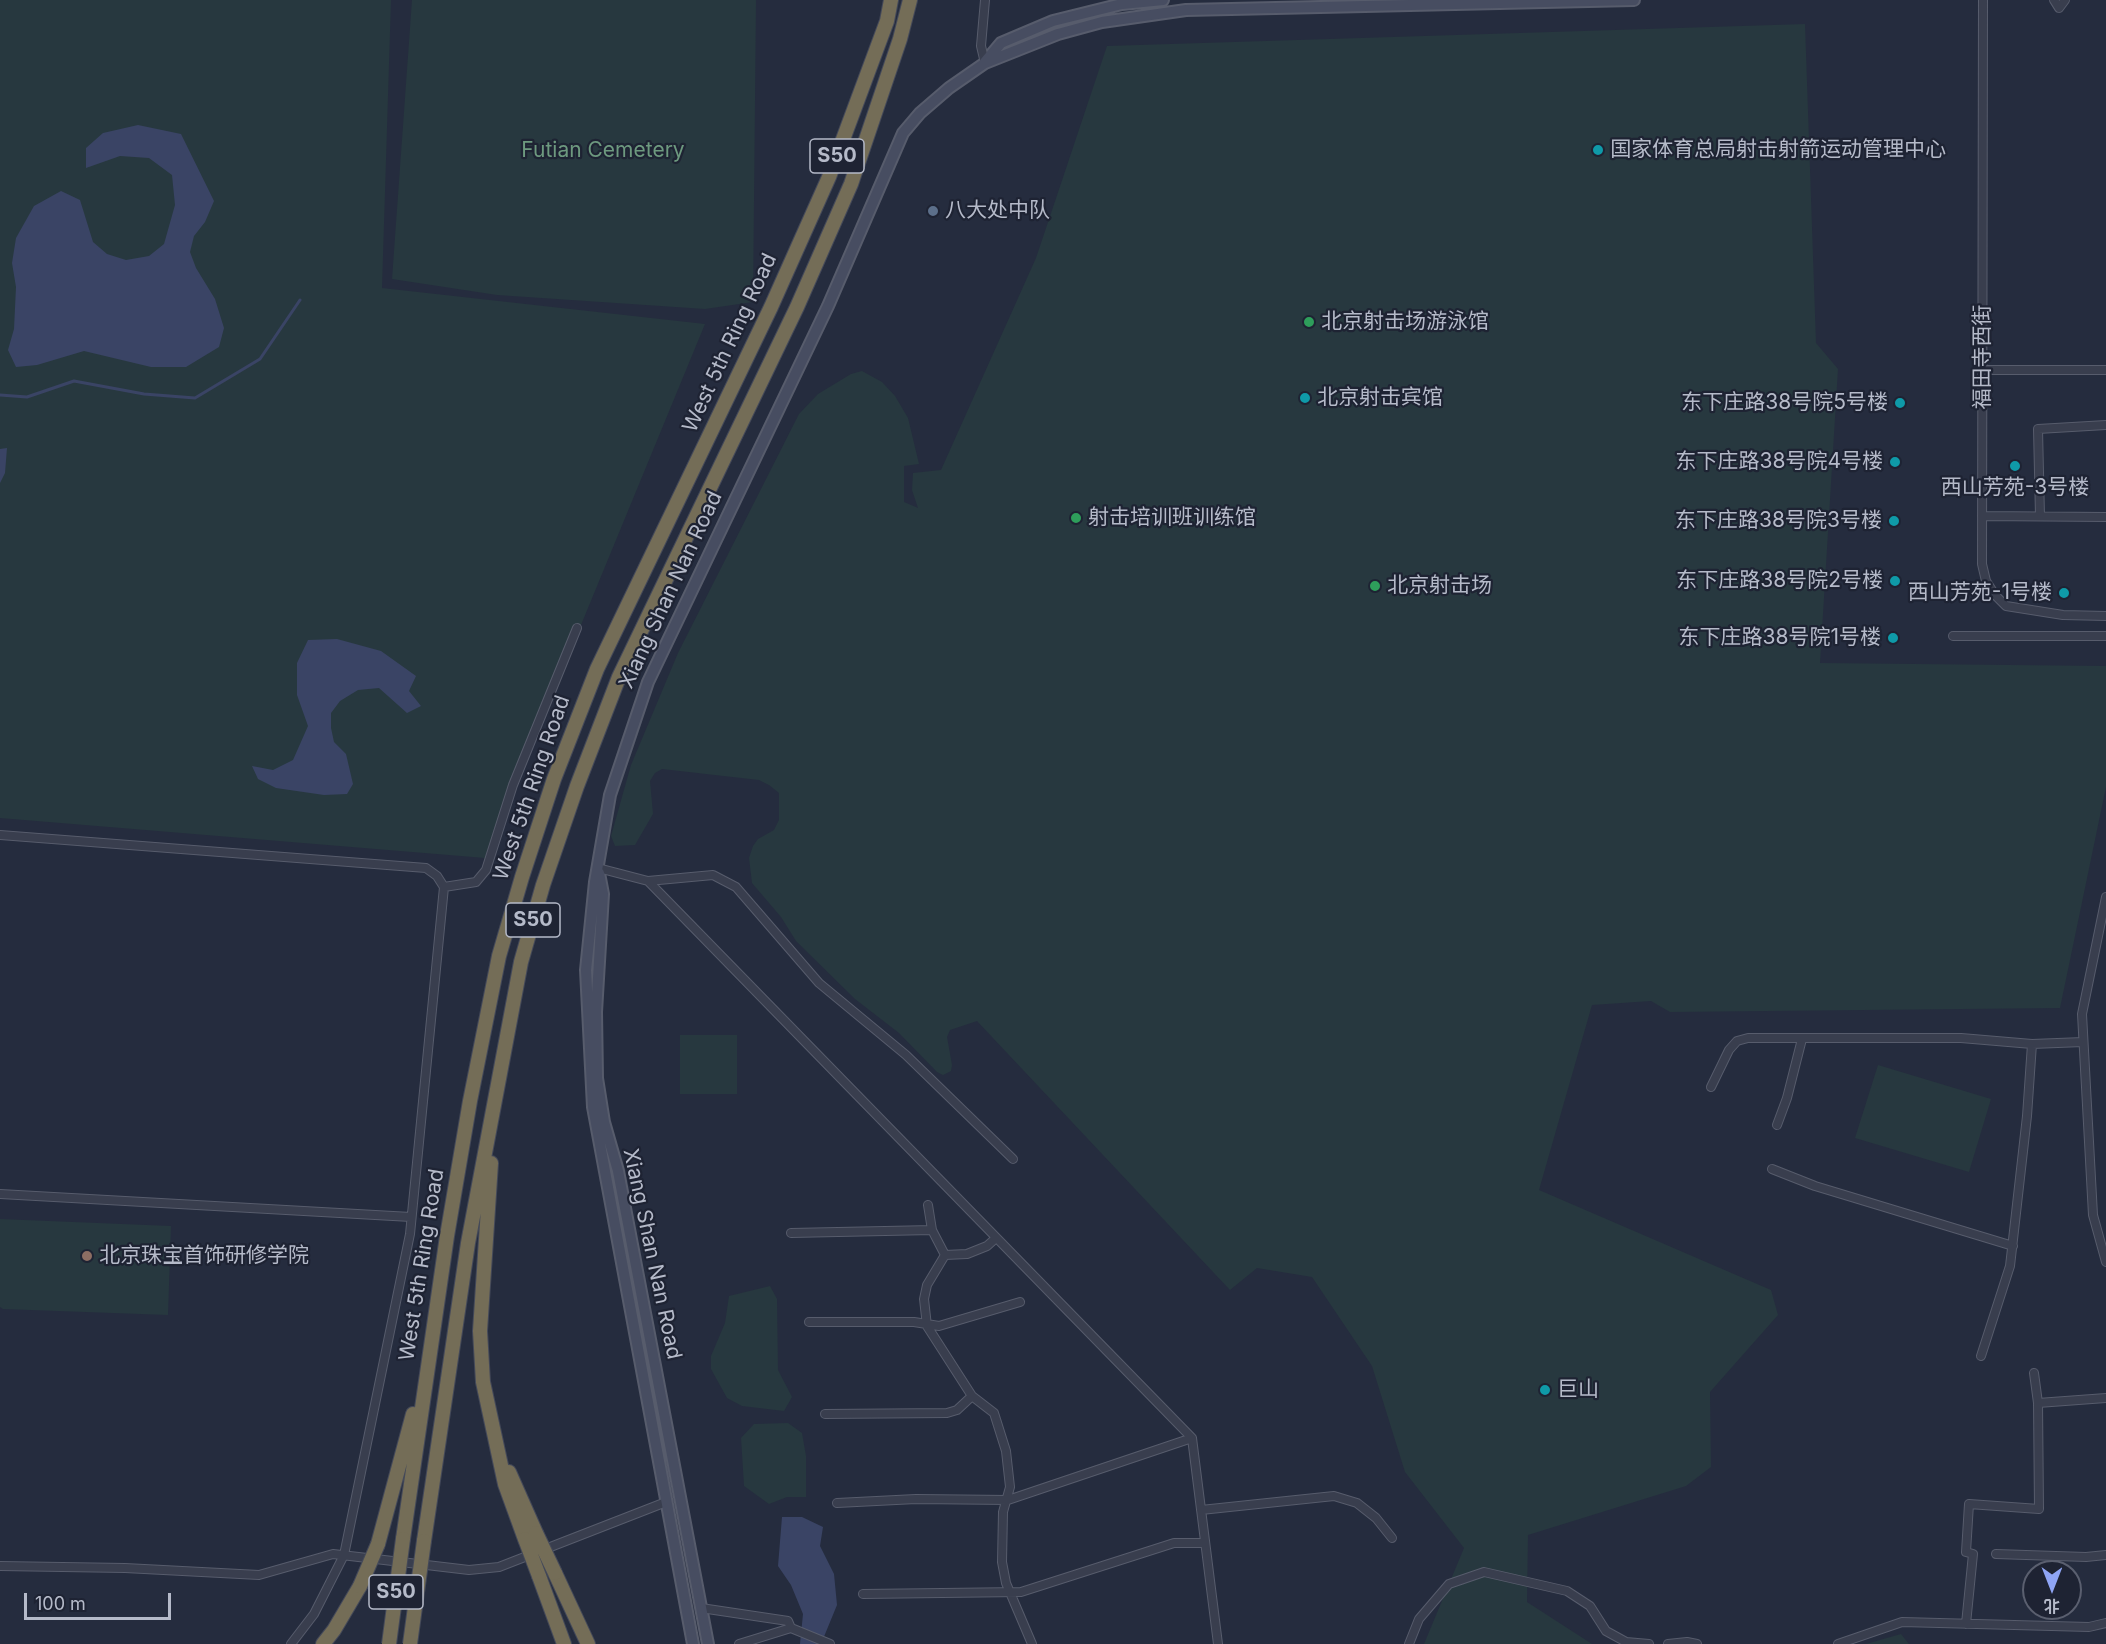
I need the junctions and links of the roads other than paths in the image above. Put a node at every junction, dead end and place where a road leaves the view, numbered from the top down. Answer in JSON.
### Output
{"nodes":[{"id":1,"x":889,"y":0,"type":"edge"},
{"id":2,"x":910,"y":0,"type":"edge"},
{"id":3,"x":985,"y":0,"type":"edge"},
{"id":4,"x":1163,"y":0,"type":"edge"},
{"id":5,"x":1608,"y":0,"type":"edge"},
{"id":6,"x":1634,"y":0,"type":"edge"},
{"id":7,"x":1983,"y":0,"type":"edge"},
{"id":8,"x":2054,"y":0,"type":"edge"},
{"id":9,"x":2065,"y":0,"type":"edge"},
{"id":10,"x":1593,"y":1,"type":"edge"},
{"id":11,"x":985,"y":63,"type":"junction"},
{"id":12,"x":1983,"y":370,"type":"junction"},
{"id":13,"x":2106,"y":370,"type":"edge"},
{"id":14,"x":2106,"y":425,"type":"edge"},
{"id":15,"x":1982,"y":516,"type":"junction"},
{"id":16,"x":2040,"y":516,"type":"junction"},
{"id":17,"x":2106,"y":517,"type":"edge"},
{"id":18,"x":2106,"y":616,"type":"edge"},
{"id":19,"x":577,"y":628,"type":"dead end"},
{"id":20,"x":1953,"y":636,"type":"dead end"},
{"id":21,"x":2106,"y":636,"type":"edge"},
{"id":22,"x":0,"y":835,"type":"edge"},
{"id":23,"x":598,"y":868,"type":"junction"},
{"id":24,"x":648,"y":881,"type":"junction"},
{"id":25,"x":444,"y":887,"type":"junction"},
{"id":26,"x":2106,"y":897,"type":"edge"},
{"id":27,"x":1802,"y":1039,"type":"junction"},
{"id":28,"x":2084,"y":1042,"type":"junction"},
{"id":29,"x":2032,"y":1044,"type":"junction"},
{"id":30,"x":1711,"y":1087,"type":"dead end"},
{"id":31,"x":494,"y":1105,"type":"junction"},
{"id":32,"x":1777,"y":1125,"type":"dead end"},
{"id":33,"x":1013,"y":1159,"type":"dead end"},
{"id":34,"x":1772,"y":1169,"type":"dead end"},
{"id":35,"x":0,"y":1194,"type":"edge"},
{"id":36,"x":928,"y":1205,"type":"dead end"},
{"id":37,"x":411,"y":1217,"type":"junction"},
{"id":38,"x":932,"y":1230,"type":"junction"},
{"id":39,"x":791,"y":1233,"type":"dead end"},
{"id":40,"x":996,"y":1238,"type":"junction"},
{"id":41,"x":2013,"y":1246,"type":"junction"},
{"id":42,"x":945,"y":1255,"type":"junction"},
{"id":43,"x":2106,"y":1262,"type":"edge"},
{"id":44,"x":1020,"y":1302,"type":"dead end"},
{"id":45,"x":809,"y":1322,"type":"dead end"},
{"id":46,"x":927,"y":1326,"type":"junction"},
{"id":47,"x":1981,"y":1356,"type":"dead end"},
{"id":48,"x":428,"y":1360,"type":"junction"},
{"id":49,"x":2034,"y":1372,"type":"dead end"},
{"id":50,"x":972,"y":1396,"type":"junction"},
{"id":51,"x":2106,"y":1398,"type":"edge"},
{"id":52,"x":2038,"y":1403,"type":"junction"},
{"id":53,"x":825,"y":1414,"type":"dead end"},
{"id":54,"x":1192,"y":1438,"type":"junction"},
{"id":55,"x":1008,"y":1500,"type":"junction"},
{"id":56,"x":666,"y":1502,"type":"junction"},
{"id":57,"x":837,"y":1503,"type":"dead end"},
{"id":58,"x":1201,"y":1510,"type":"junction"},
{"id":59,"x":530,"y":1536,"type":"junction"},
{"id":60,"x":1392,"y":1538,"type":"dead end"},
{"id":61,"x":1205,"y":1543,"type":"junction"},
{"id":62,"x":1996,"y":1554,"type":"dead end"},
{"id":63,"x":344,"y":1555,"type":"junction"},
{"id":64,"x":2106,"y":1555,"type":"edge"},
{"id":65,"x":0,"y":1566,"type":"edge"},
{"id":66,"x":1011,"y":1592,"type":"junction"},
{"id":67,"x":863,"y":1594,"type":"dead end"},
{"id":68,"x":701,"y":1608,"type":"junction"},
{"id":69,"x":2106,"y":1623,"type":"edge"},
{"id":70,"x":1966,"y":1624,"type":"junction"},
{"id":71,"x":794,"y":1628,"type":"junction"},
{"id":72,"x":291,"y":1644,"type":"edge"},
{"id":73,"x":323,"y":1644,"type":"edge"},
{"id":74,"x":389,"y":1644,"type":"edge"},
{"id":75,"x":410,"y":1644,"type":"edge"},
{"id":76,"x":564,"y":1644,"type":"edge"},
{"id":77,"x":588,"y":1644,"type":"edge"},
{"id":78,"x":693,"y":1644,"type":"edge"},
{"id":79,"x":708,"y":1644,"type":"edge"},
{"id":80,"x":739,"y":1644,"type":"edge"},
{"id":81,"x":831,"y":1644,"type":"edge"},
{"id":82,"x":1032,"y":1644,"type":"edge"},
{"id":83,"x":1218,"y":1644,"type":"edge"},
{"id":84,"x":1409,"y":1644,"type":"edge"},
{"id":85,"x":1649,"y":1644,"type":"edge"},
{"id":86,"x":1668,"y":1644,"type":"edge"},
{"id":87,"x":1697,"y":1644,"type":"edge"},
{"id":88,"x":1838,"y":1644,"type":"edge"}],
"edges":[{"from":1,"to":48,"type":"highway","name":"West 5th Ring Road","number":"S50"},
{"from":2,"to":31,"type":"highway","name":"West 5th Ring Road","number":"S50"},
{"from":3,"to":11,"type":"street"},
{"from":4,"to":11,"type":"main road"},
{"from":5,"to":6,"type":"main road"},
{"from":5,"to":10,"type":"main road"},
{"from":7,"to":12,"type":"street","name":"福田寺西街"},
{"from":8,"to":9,"type":"street"},
{"from":10,"to":11,"type":"main road"},
{"from":11,"to":23,"type":"main road","name":"Xiang Shan Nan Road"},
{"from":12,"to":13,"type":"street"},
{"from":12,"to":15,"type":"street","name":"福田寺西街"},
{"from":14,"to":16,"type":"street"},
{"from":15,"to":16,"type":"street"},
{"from":15,"to":18,"type":"street","name":"福田寺西街"},
{"from":16,"to":17,"type":"street"},
{"from":19,"to":25,"type":"street"},
{"from":20,"to":21,"type":"street"},
{"from":22,"to":25,"type":"street"},
{"from":23,"to":24,"type":"street"},
{"from":23,"to":56,"type":"main road","name":"Xiang Shan Nan Road"},
{"from":23,"to":68,"type":"main road","name":"Xiang Shan Nan Road"},
{"from":24,"to":33,"type":"street"},
{"from":24,"to":40,"type":"street"},
{"from":25,"to":37,"type":"street"},
{"from":26,"to":28,"type":"street"},
{"from":27,"to":29,"type":"street"},
{"from":27,"to":30,"type":"street"},
{"from":27,"to":32,"type":"street"},
{"from":28,"to":29,"type":"street"},
{"from":28,"to":43,"type":"street"},
{"from":29,"to":41,"type":"street"},
{"from":31,"to":59,"type":"highway"},
{"from":31,"to":75,"type":"highway","name":"West 5th Ring Road","number":"S50","bridge":true},
{"from":34,"to":41,"type":"street"},
{"from":35,"to":37,"type":"street"},
{"from":36,"to":38,"type":"street"},
{"from":37,"to":63,"type":"street"},
{"from":38,"to":39,"type":"street"},
{"from":38,"to":42,"type":"street"},
{"from":40,"to":42,"type":"street"},
{"from":40,"to":54,"type":"street"},
{"from":41,"to":47,"type":"street"},
{"from":42,"to":46,"type":"street"},
{"from":44,"to":46,"type":"street"},
{"from":45,"to":46,"type":"street"},
{"from":46,"to":50,"type":"street"},
{"from":48,"to":73,"type":"highway","bridge":true},
{"from":48,"to":74,"type":"highway","name":"West 5th Ring Road","number":"S50","bridge":true},
{"from":49,"to":52,"type":"street"},
{"from":50,"to":53,"type":"street"},
{"from":50,"to":55,"type":"street"},
{"from":51,"to":52,"type":"street"},
{"from":52,"to":70,"type":"street"},
{"from":54,"to":55,"type":"street"},
{"from":54,"to":58,"type":"street"},
{"from":55,"to":57,"type":"street"},
{"from":55,"to":66,"type":"street"},
{"from":56,"to":63,"type":"street"},
{"from":56,"to":78,"type":"main road","name":"Xiang Shan Nan Road"},
{"from":58,"to":60,"type":"street"},
{"from":58,"to":61,"type":"street"},
{"from":59,"to":76,"type":"highway","bridge":true},
{"from":59,"to":77,"type":"highway","bridge":true},
{"from":61,"to":66,"type":"street"},
{"from":61,"to":83,"type":"street"},
{"from":62,"to":64,"type":"street"},
{"from":63,"to":65,"type":"street"},
{"from":63,"to":72,"type":"street"},
{"from":66,"to":67,"type":"street"},
{"from":66,"to":82,"type":"street"},
{"from":68,"to":71,"type":"street"},
{"from":68,"to":79,"type":"main road","name":"Xiang Shan Nan Road"},
{"from":69,"to":70,"type":"street"},
{"from":70,"to":88,"type":"street"},
{"from":71,"to":80,"type":"street"},
{"from":71,"to":81,"type":"street"},
{"from":84,"to":85,"type":"street"},
{"from":86,"to":87,"type":"street"}]}
